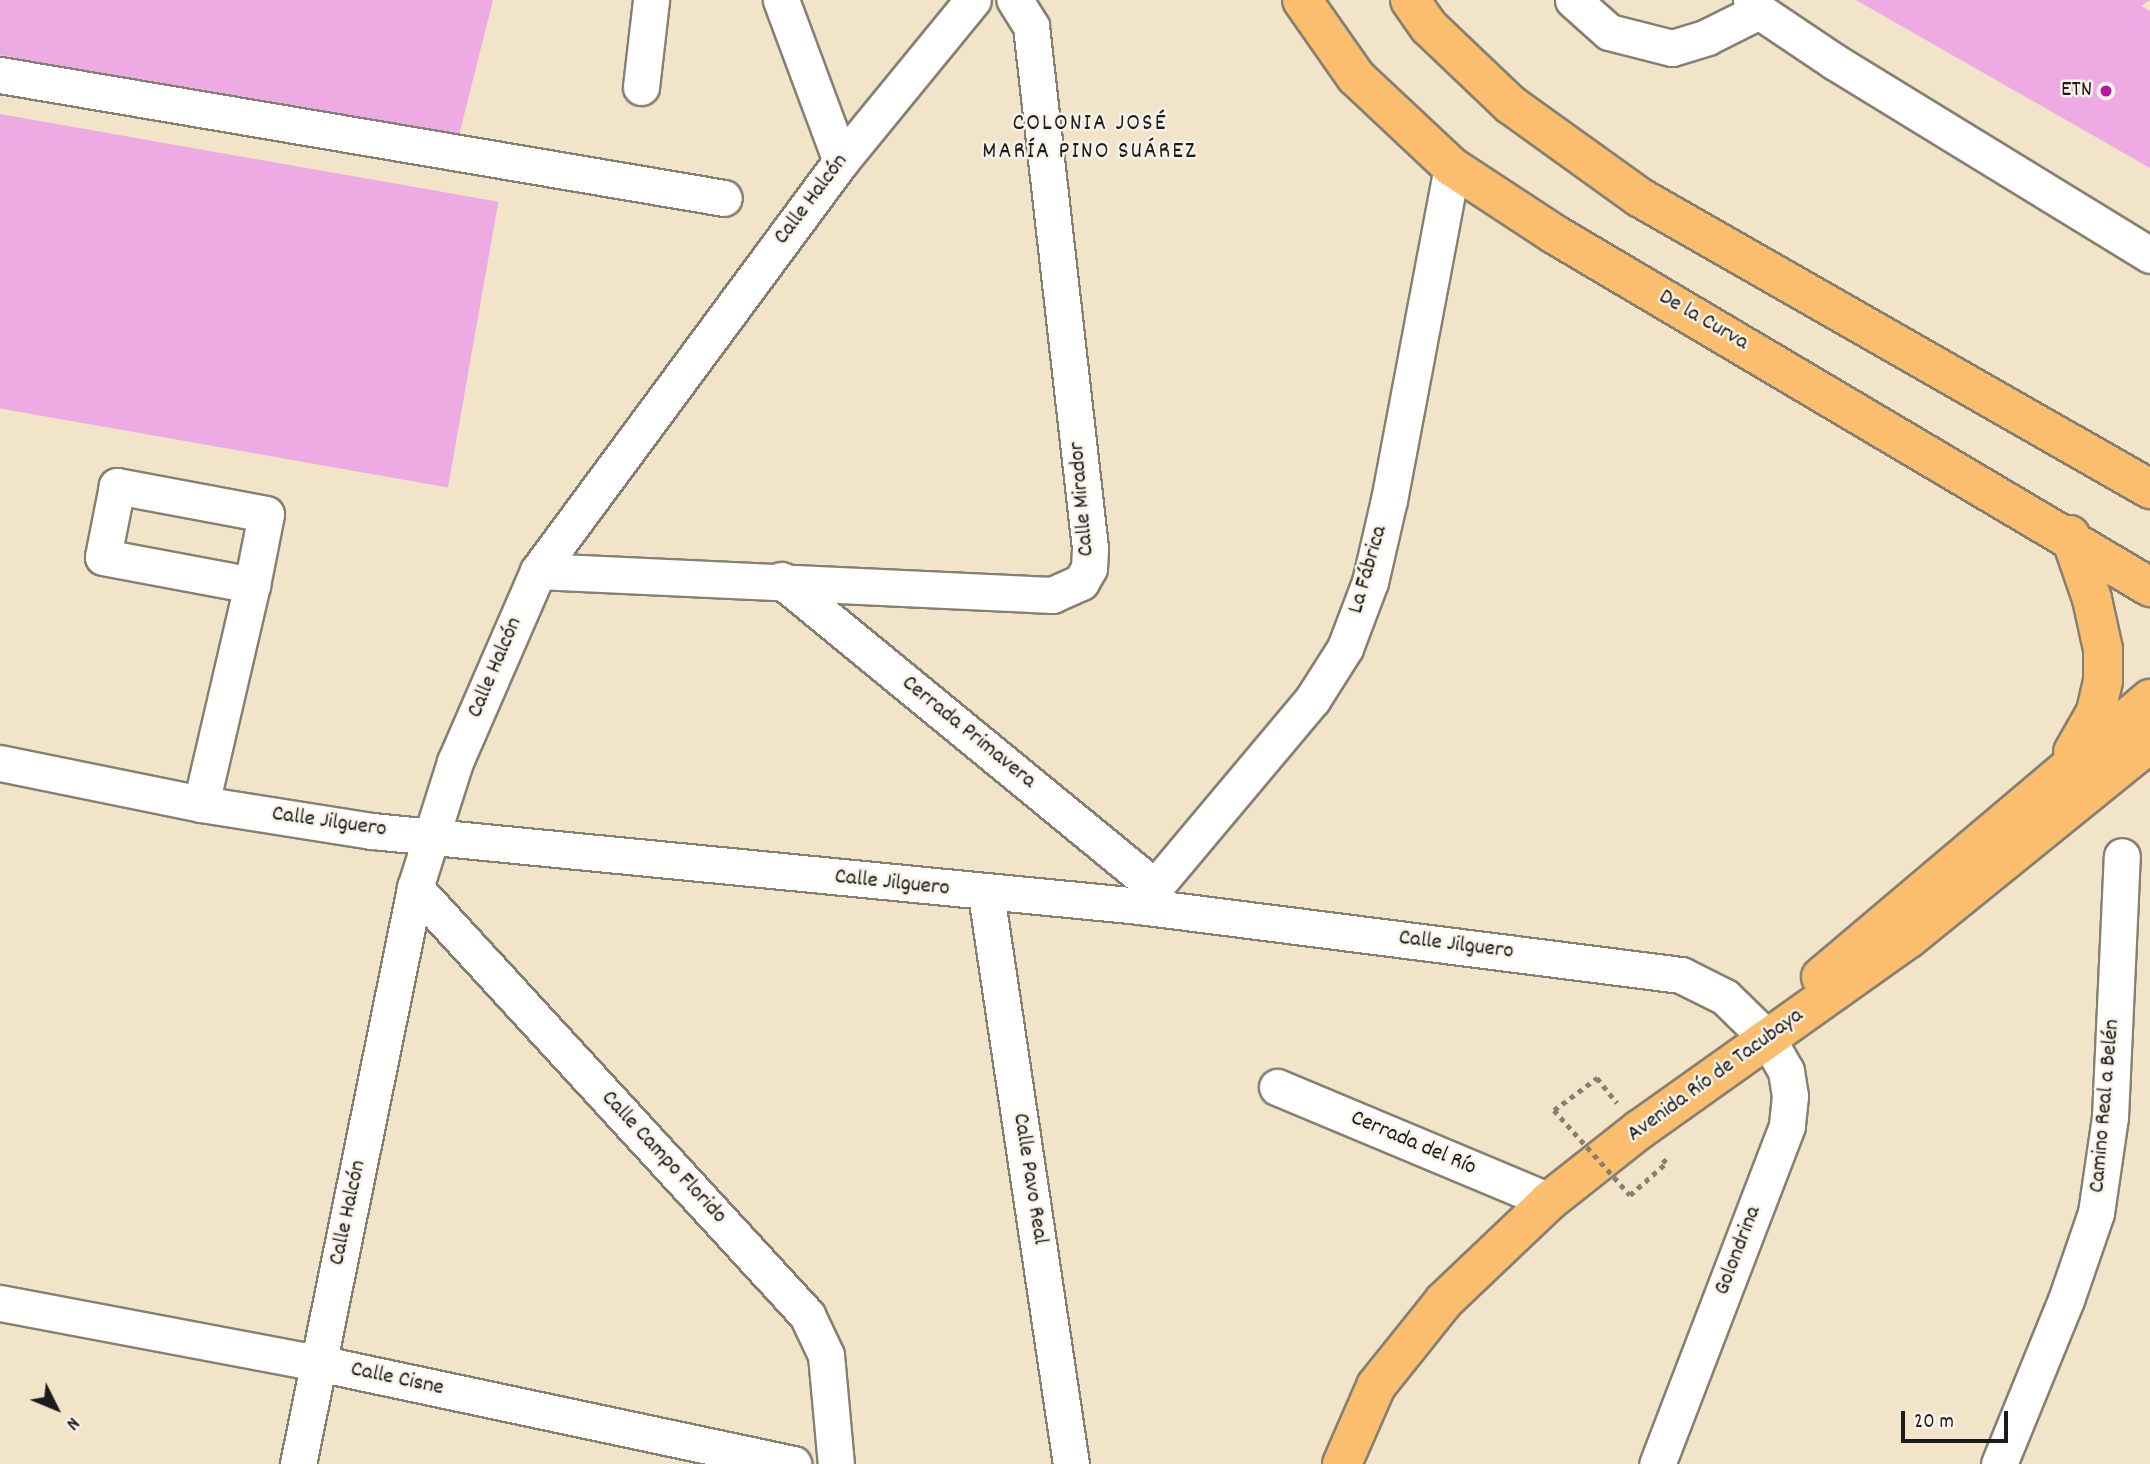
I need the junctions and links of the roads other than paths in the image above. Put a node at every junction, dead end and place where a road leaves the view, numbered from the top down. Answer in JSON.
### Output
{"nodes":[{"id":1,"x":651,"y":0,"type":"edge"},
{"id":2,"x":781,"y":0,"type":"edge"},
{"id":3,"x":973,"y":0,"type":"edge"},
{"id":4,"x":1015,"y":0,"type":"edge"},
{"id":5,"x":1302,"y":0,"type":"edge"},
{"id":6,"x":1410,"y":0,"type":"edge"},
{"id":7,"x":1573,"y":0,"type":"edge"},
{"id":8,"x":1755,"y":6,"type":"edge"},
{"id":9,"x":0,"y":75,"type":"edge"},
{"id":10,"x":641,"y":87,"type":"dead end"},
{"id":11,"x":841,"y":161,"type":"junction"},
{"id":12,"x":1452,"y":167,"type":"junction"},
{"id":13,"x":724,"y":198,"type":"dead end"},
{"id":14,"x":2150,"y":255,"type":"edge"},
{"id":15,"x":2150,"y":489,"type":"edge"},
{"id":16,"x":2070,"y":536,"type":"junction"},
{"id":17,"x":538,"y":571,"type":"junction"},
{"id":18,"x":781,"y":580,"type":"junction"},
{"id":19,"x":252,"y":585,"type":"junction"},
{"id":20,"x":2150,"y":587,"type":"edge"},
{"id":21,"x":2150,"y":699,"type":"edge"},
{"id":22,"x":2150,"y":743,"type":"edge"},
{"id":23,"x":0,"y":763,"type":"edge"},
{"id":24,"x":2064,"y":767,"type":"junction"},
{"id":25,"x":201,"y":804,"type":"junction"},
{"id":26,"x":430,"y":835,"type":"junction"},
{"id":27,"x":2122,"y":856,"type":"dead end"},
{"id":28,"x":415,"y":888,"type":"junction"},
{"id":29,"x":986,"y":894,"type":"junction"},
{"id":30,"x":1146,"y":896,"type":"junction"},
{"id":31,"x":1767,"y":1038,"type":"junction"},
{"id":32,"x":1277,"y":1087,"type":"dead end"},
{"id":33,"x":1549,"y":1201,"type":"junction"},
{"id":34,"x":0,"y":1303,"type":"edge"},
{"id":35,"x":318,"y":1363,"type":"junction"},
{"id":36,"x":299,"y":1464,"type":"edge"},
{"id":37,"x":793,"y":1464,"type":"edge"},
{"id":38,"x":836,"y":1464,"type":"edge"},
{"id":39,"x":1071,"y":1464,"type":"edge"},
{"id":40,"x":1342,"y":1464,"type":"edge"},
{"id":41,"x":1657,"y":1464,"type":"edge"},
{"id":42,"x":1999,"y":1464,"type":"edge"}],
"edges":[{"from":1,"to":10,"type":"street"},
{"from":2,"to":11,"type":"street"},
{"from":3,"to":11,"type":"street","name":"Calle Halcón"},
{"from":4,"to":18,"type":"street","name":"Calle Mirador"},
{"from":5,"to":12,"type":"main road","name":"De la Curva"},
{"from":6,"to":15,"type":"main road"},
{"from":7,"to":8,"type":"street"},
{"from":8,"to":14,"type":"street"},
{"from":9,"to":13,"type":"street"},
{"from":11,"to":17,"type":"street","name":"Calle Halcón"},
{"from":12,"to":16,"type":"main road","name":"De la Curva"},
{"from":12,"to":30,"type":"street","name":"La Fábrica"},
{"from":16,"to":20,"type":"main road","name":"De la Curva"},
{"from":16,"to":24,"type":"main road"},
{"from":17,"to":18,"type":"street","name":"Calle Mirador"},
{"from":17,"to":26,"type":"street","name":"Calle Halcón"},
{"from":18,"to":30,"type":"street","name":"Cerrada Primavera"},
{"from":19,"to":19,"type":"street"},
{"from":19,"to":25,"type":"street"},
{"from":21,"to":24,"type":"main road"},
{"from":22,"to":31,"type":"main road","name":"Avenida Río de Tacubaya"},
{"from":23,"to":25,"type":"street","name":"Calle Jilguero"},
{"from":24,"to":31,"type":"main road"},
{"from":25,"to":26,"type":"street","name":"Calle Jilguero"},
{"from":26,"to":28,"type":"street","name":"Calle Halcón"},
{"from":26,"to":29,"type":"street","name":"Calle Jilguero"},
{"from":27,"to":42,"type":"street","name":"Camino Real a Belén"},
{"from":28,"to":35,"type":"street","name":"Calle Halcón"},
{"from":28,"to":38,"type":"street","name":"Calle Campo Florido"},
{"from":29,"to":30,"type":"street","name":"Calle Jilguero"},
{"from":29,"to":39,"type":"street","name":"Calle Pavo Real"},
{"from":30,"to":31,"type":"street","name":"Calle Jilguero"},
{"from":31,"to":33,"type":"main road","name":"Avenida Río de Tacubaya"},
{"from":31,"to":41,"type":"street","name":"Golondrina"},
{"from":32,"to":33,"type":"street","name":"Cerrada del Río"},
{"from":33,"to":40,"type":"main road","name":"Avenida Río de Tacubaya"},
{"from":34,"to":35,"type":"street","name":"Calle Cisne"},
{"from":35,"to":36,"type":"street","name":"Calle Halcón"},
{"from":35,"to":37,"type":"street","name":"Calle Cisne"}]}
